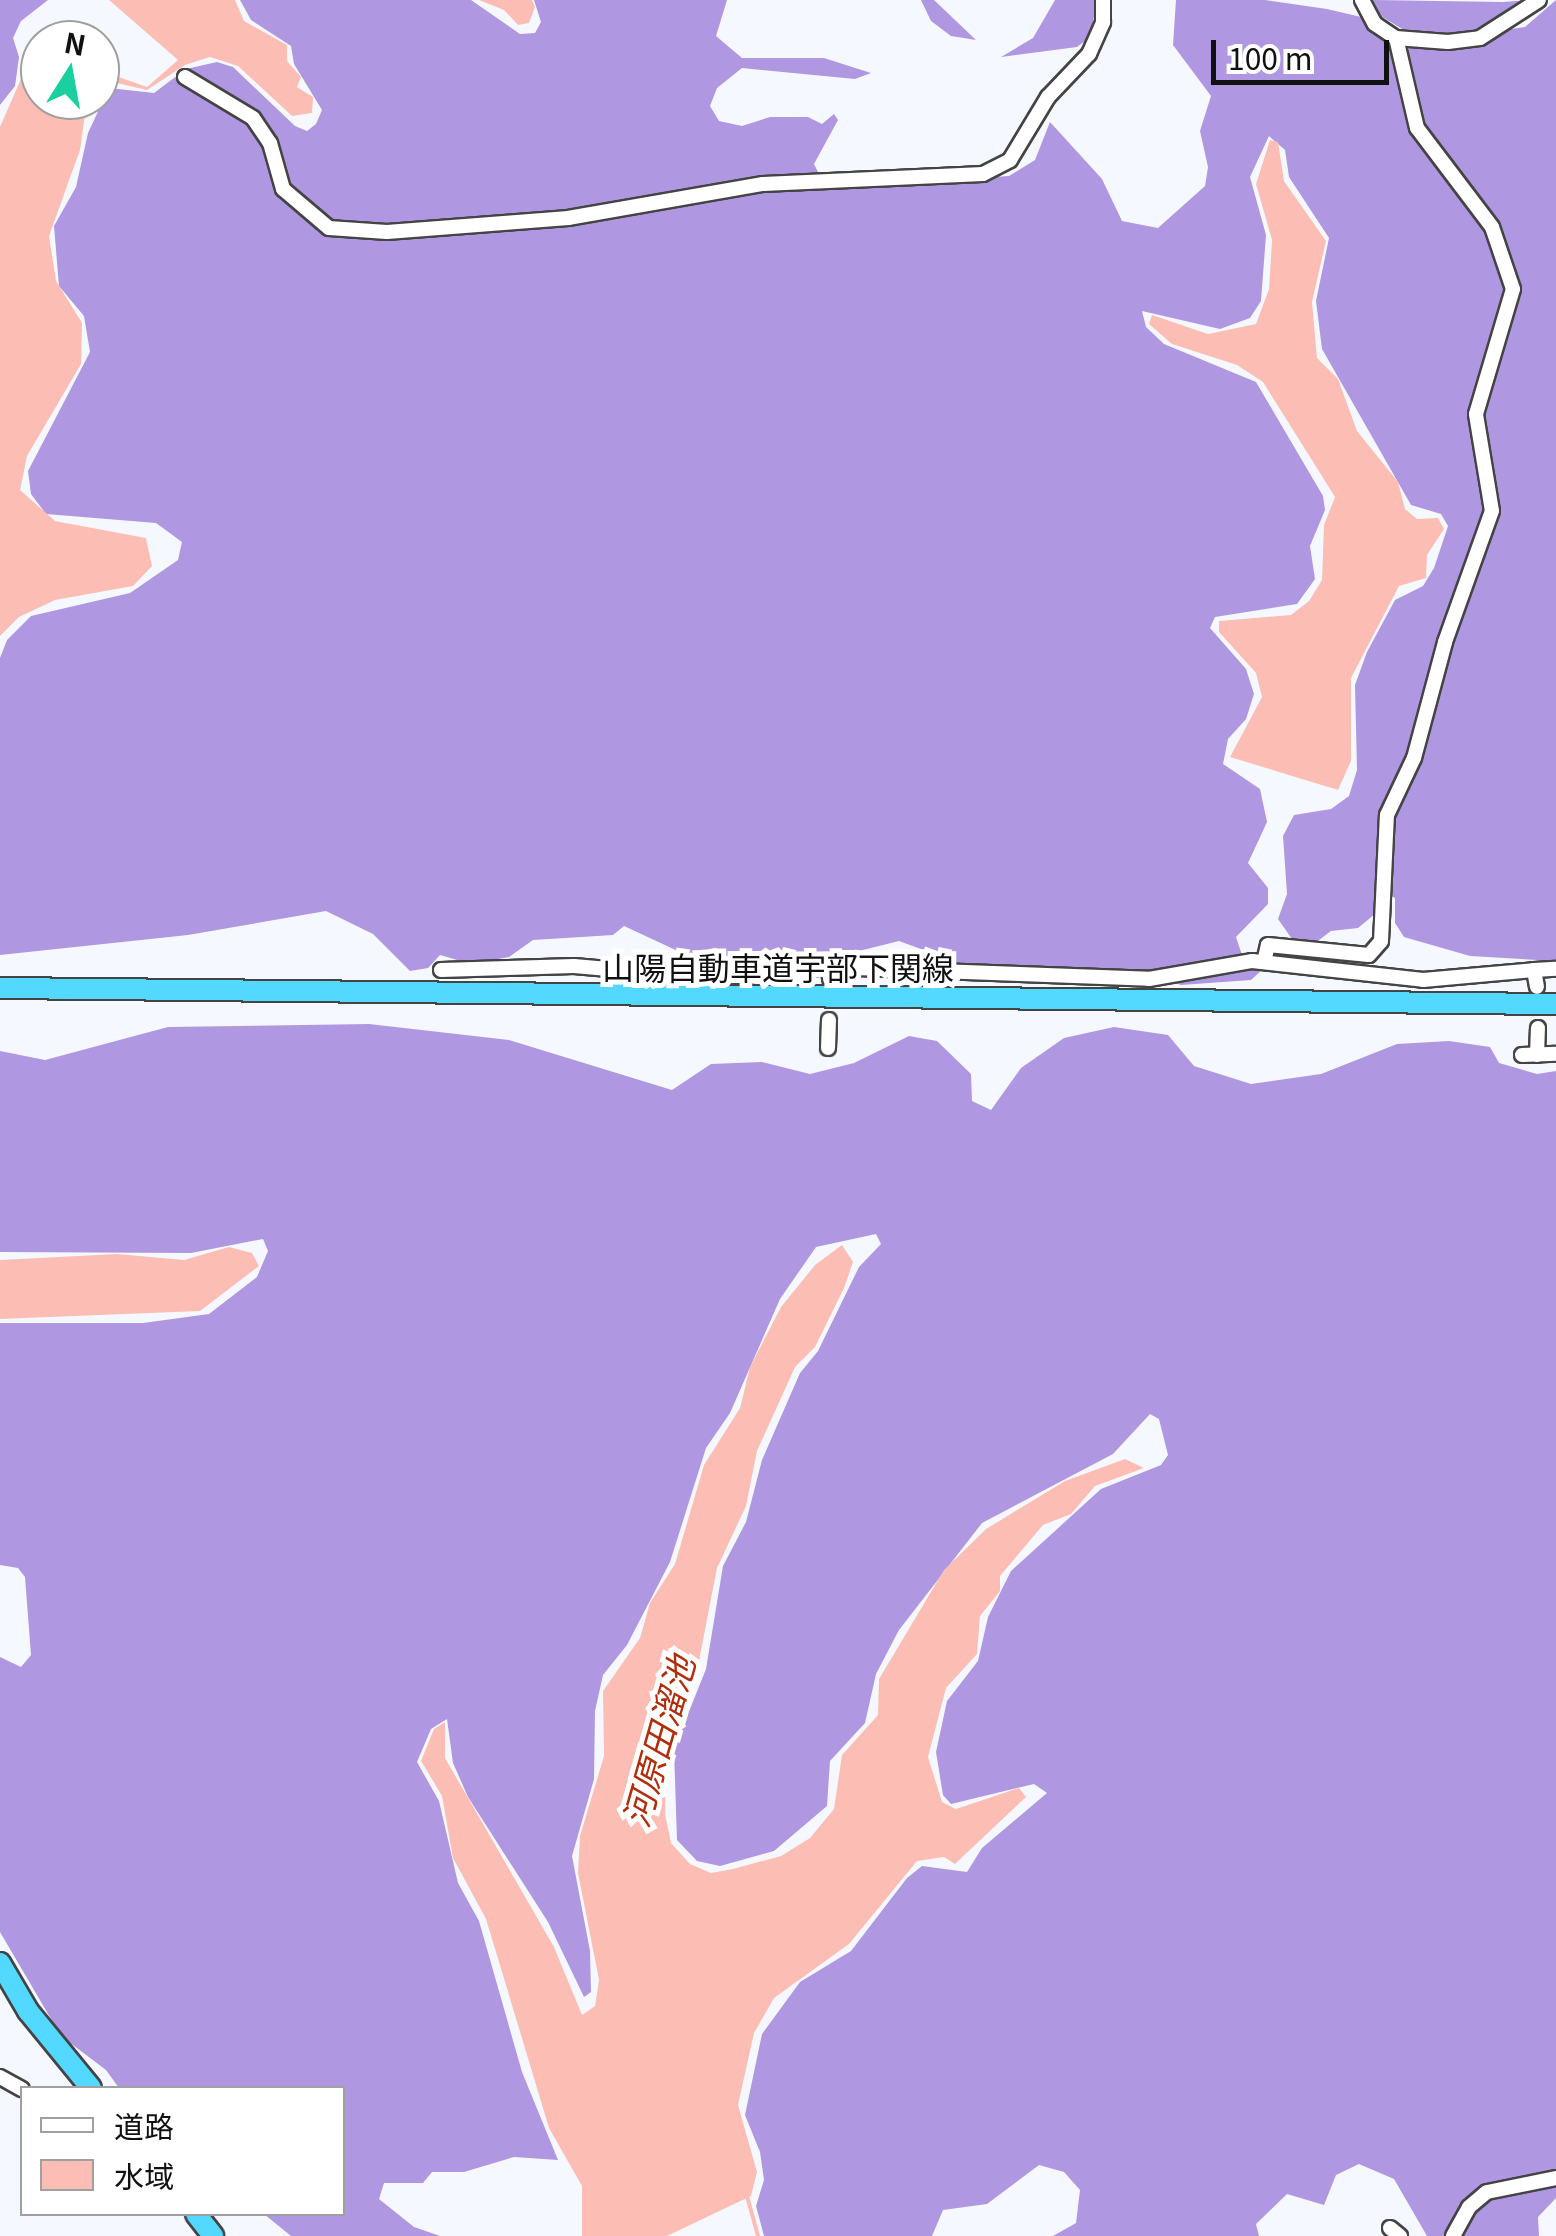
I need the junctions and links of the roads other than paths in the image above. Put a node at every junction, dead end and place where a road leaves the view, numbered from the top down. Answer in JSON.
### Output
{"nodes":[{"id":1,"x":1103,"y":0,"type":"edge"},
{"id":2,"x":1362,"y":0,"type":"edge"},
{"id":3,"x":1539,"y":0,"type":"edge"},
{"id":4,"x":1396,"y":38,"type":"junction"},
{"id":5,"x":185,"y":77,"type":"dead end"},
{"id":6,"x":1264,"y":962,"type":"junction"},
{"id":7,"x":1556,"y":969,"type":"edge"},
{"id":8,"x":441,"y":970,"type":"dead end"},
{"id":9,"x":1534,"y":970,"type":"junction"},
{"id":10,"x":0,"y":988,"type":"edge"},
{"id":11,"x":1537,"y":988,"type":"dead end"},
{"id":12,"x":1556,"y":1004,"type":"edge"},
{"id":13,"x":829,"y":1020,"type":"dead end"},
{"id":14,"x":1538,"y":1028,"type":"dead end"},
{"id":15,"x":828,"y":1048,"type":"dead end"},
{"id":16,"x":1556,"y":1054,"type":"edge"},
{"id":17,"x":0,"y":1963,"type":"edge"},
{"id":18,"x":89,"y":2086,"type":"edge"},
{"id":19,"x":1556,"y":2178,"type":"edge"},
{"id":20,"x":198,"y":2216,"type":"edge"},
{"id":21,"x":213,"y":2236,"type":"edge"},
{"id":22,"x":1453,"y":2236,"type":"edge"}],
"edges":[{"from":1,"to":5,"type":"street"},
{"from":2,"to":4,"type":"street"},
{"from":3,"to":4,"type":"street"},
{"from":4,"to":6,"type":"street"},
{"from":6,"to":8,"type":"street"},
{"from":6,"to":9,"type":"street"},
{"from":7,"to":9,"type":"street"},
{"from":9,"to":11,"type":"street"},
{"from":10,"to":12,"type":"highway","name":"山陽自動車道宇部下関線"},
{"from":13,"to":15,"type":"street"},
{"from":14,"to":16,"type":"street"},
{"from":17,"to":18,"type":"highway"},
{"from":19,"to":22,"type":"street"},
{"from":20,"to":21,"type":"highway"}]}
